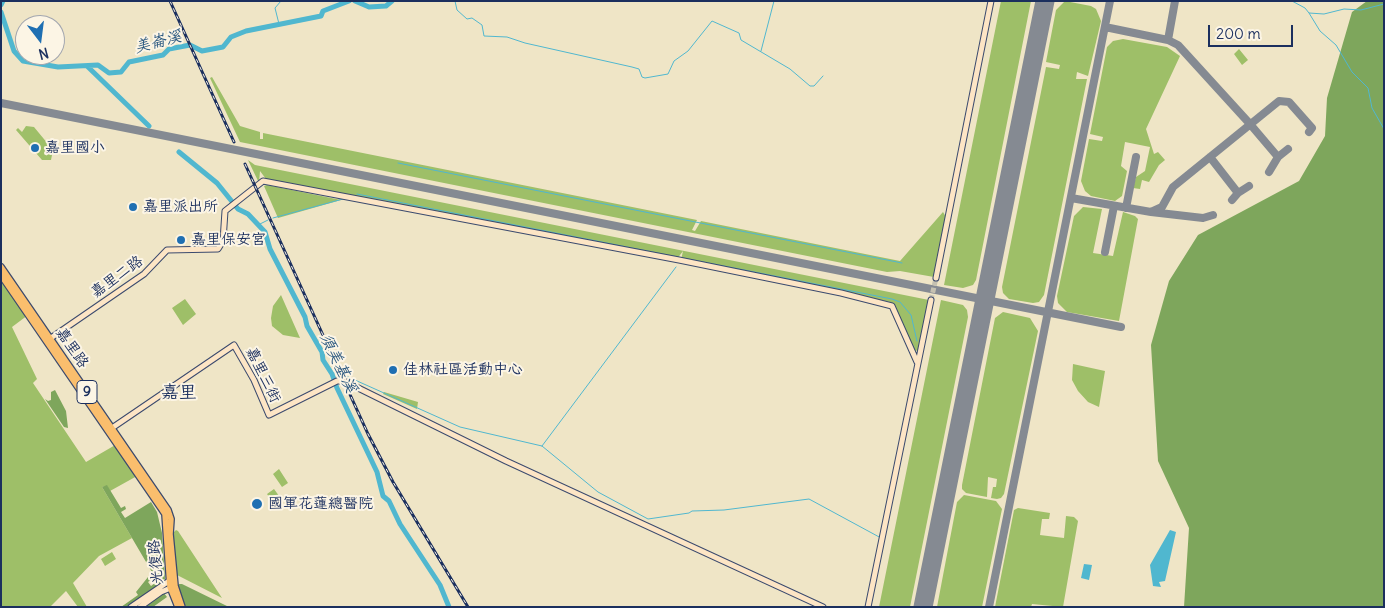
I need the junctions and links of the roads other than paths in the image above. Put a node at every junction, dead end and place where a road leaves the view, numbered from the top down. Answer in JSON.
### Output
{"nodes":[{"id":1,"x":991,"y":1,"type":"edge"},
{"id":2,"x":1,"y":267,"type":"edge"},
{"id":3,"x":1,"y":275,"type":"edge"},
{"id":4,"x":936,"y":278,"type":"tunnel mouth"},
{"id":5,"x":931,"y":300,"type":"tunnel mouth"},
{"id":6,"x":49,"y":339,"type":"junction"},
{"id":7,"x":917,"y":362,"type":"junction"},
{"id":8,"x":110,"y":429,"type":"junction"},
{"id":9,"x":164,"y":514,"type":"joint"},
{"id":10,"x":170,"y":519,"type":"joint"},
{"id":11,"x":172,"y":583,"type":"junction"},
{"id":12,"x":147,"y":599,"type":"junction"},
{"id":13,"x":132,"y":607,"type":"edge"},
{"id":14,"x":140,"y":607,"type":"edge"},
{"id":15,"x":178,"y":607,"type":"edge"},
{"id":16,"x":182,"y":607,"type":"edge"},
{"id":17,"x":823,"y":607,"type":"edge"},
{"id":18,"x":868,"y":607,"type":"edge"}],
"edges":[{"from":1,"to":4,"type":"street"},
{"from":2,"to":6,"type":"main road","name":"嘉里路","number":"9"},
{"from":3,"to":6,"type":"main road","name":"嘉里路","number":"9"},
{"from":5,"to":7,"type":"street"},
{"from":6,"to":7,"type":"street","name":"嘉里二路"},
{"from":6,"to":8,"type":"main road","name":"嘉里路","number":"9"},
{"from":7,"to":18,"type":"street"},
{"from":8,"to":9,"type":"main road","name":"嘉里路","number":"9"},
{"from":8,"to":10,"type":"main road","name":"嘉里路","number":"9"},
{"from":8,"to":17,"type":"street","name":"嘉里三街"},
{"from":9,"to":11,"type":"main road","name":"光復路","number":"9"},
{"from":10,"to":11,"type":"main road","name":"光復路","number":"9"},
{"from":11,"to":12,"type":"street"},
{"from":11,"to":15,"type":"main road","name":"光復路","number":"9"},
{"from":11,"to":16,"type":"main road","name":"光復路","number":"9"},
{"from":12,"to":13,"type":"street"},
{"from":12,"to":14,"type":"street"}]}
